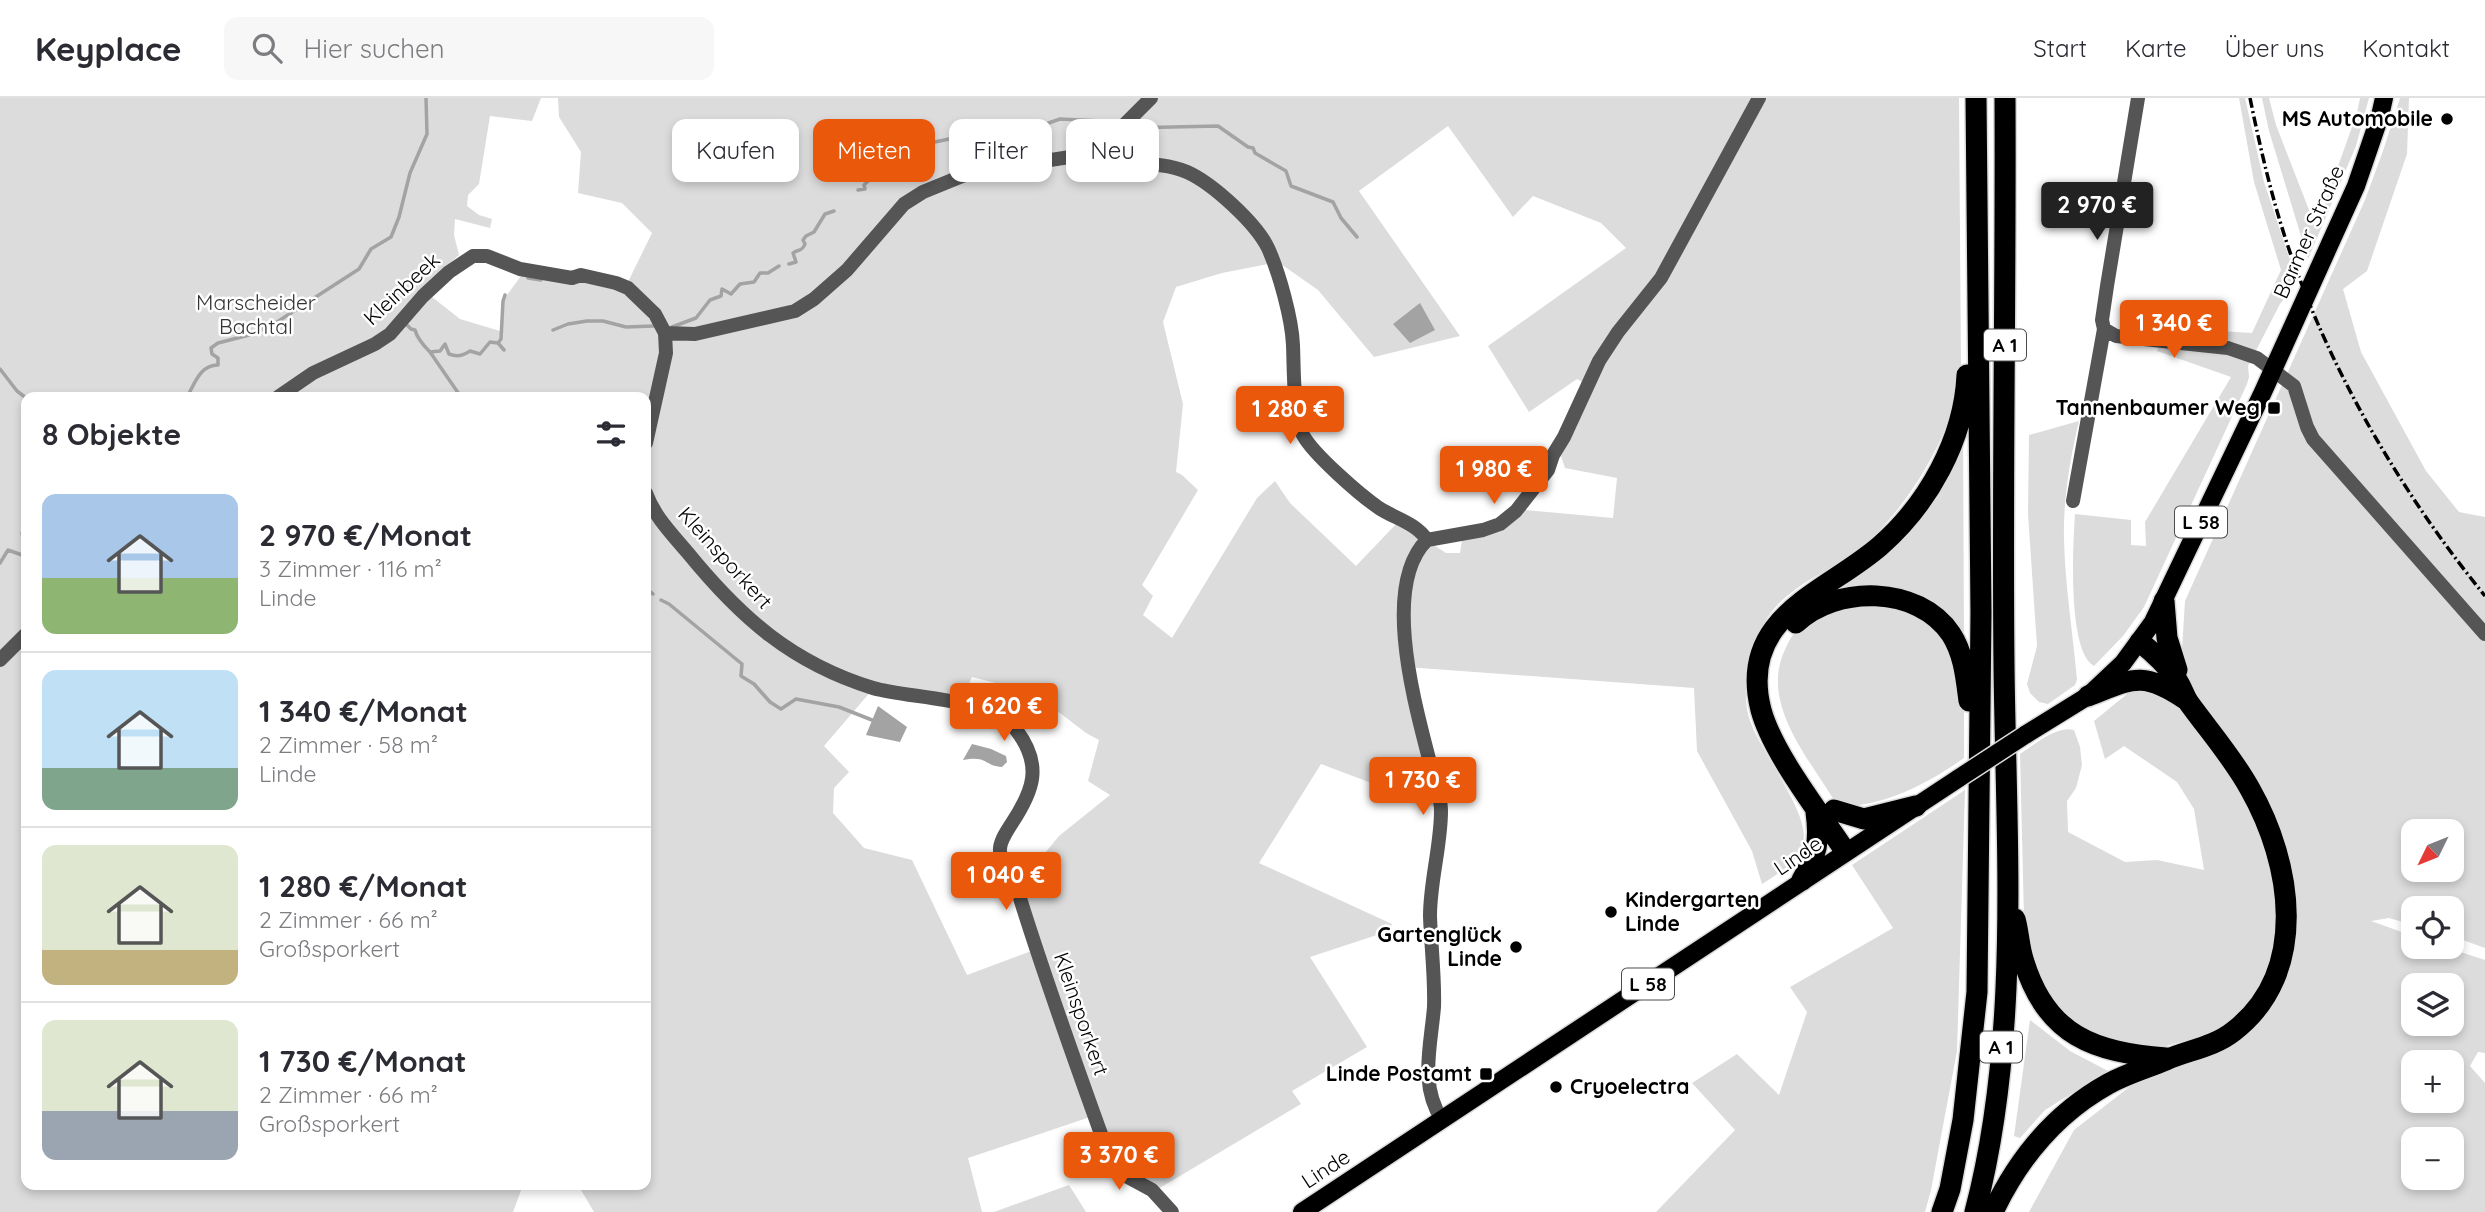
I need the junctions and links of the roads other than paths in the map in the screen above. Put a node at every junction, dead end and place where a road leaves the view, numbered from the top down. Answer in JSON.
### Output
{"nodes":[{"id":1,"x":1151,"y":98,"type":"edge"},
{"id":2,"x":1759,"y":98,"type":"edge"},
{"id":3,"x":1976,"y":98,"type":"edge"},
{"id":4,"x":2005,"y":98,"type":"edge"},
{"id":5,"x":2138,"y":98,"type":"edge"},
{"id":6,"x":2384,"y":98,"type":"edge"},
{"id":7,"x":1130,"y":119,"type":"edge"},
{"id":8,"x":1066,"y":157,"type":"edge"},
{"id":9,"x":1159,"y":167,"type":"edge"},
{"id":10,"x":1977,"y":304,"type":"junction"},
{"id":11,"x":2104,"y":329,"type":"junction"},
{"id":12,"x":665,"y":333,"type":"junction"},
{"id":13,"x":2273,"y":370,"type":"junction"},
{"id":14,"x":285,"y":392,"type":"edge"},
{"id":15,"x":651,"y":420,"type":"edge"},
{"id":16,"x":2073,"y":501,"type":"dead end"},
{"id":17,"x":651,"y":506,"type":"edge"},
{"id":18,"x":1427,"y":540,"type":"junction"},
{"id":19,"x":2162,"y":606,"type":"junction"},
{"id":20,"x":2485,"y":634,"type":"edge"},
{"id":21,"x":21,"y":639,"type":"edge"},
{"id":22,"x":2137,"y":646,"type":"junction"},
{"id":23,"x":0,"y":660,"type":"edge"},
{"id":24,"x":2178,"y":689,"type":"junction"},
{"id":25,"x":2088,"y":696,"type":"junction"},
{"id":26,"x":1980,"y":741,"type":"junction"},
{"id":27,"x":1916,"y":806,"type":"junction"},
{"id":28,"x":1825,"y":808,"type":"junction"},
{"id":29,"x":1851,"y":848,"type":"junction"},
{"id":30,"x":2007,"y":879,"type":"junction"},
{"id":31,"x":1802,"y":880,"type":"junction"},
{"id":32,"x":2171,"y":1058,"type":"junction"},
{"id":33,"x":1442,"y":1120,"type":"junction"},
{"id":34,"x":1172,"y":1212,"type":"edge"},
{"id":35,"x":1302,"y":1212,"type":"edge"},
{"id":36,"x":1942,"y":1212,"type":"edge"},
{"id":37,"x":1975,"y":1212,"type":"edge"},
{"id":38,"x":1993,"y":1212,"type":"edge"}],
"edges":[{"from":1,"to":7,"type":"street"},
{"from":2,"to":18,"type":"street"},
{"from":3,"to":10,"type":"highway","number":"A 1"},
{"from":4,"to":30,"type":"highway","number":"A 1"},
{"from":5,"to":11,"type":"street"},
{"from":6,"to":13,"type":"main road","name":"Barmer Straße","number":"L 58"},
{"from":8,"to":12,"type":"street"},
{"from":9,"to":18,"type":"street"},
{"from":10,"to":26,"type":"highway","number":"A 1"},
{"from":10,"to":28,"type":"highway"},
{"from":11,"to":13,"type":"street"},
{"from":11,"to":16,"type":"street"},
{"from":12,"to":14,"type":"street","name":"Kleinbeek"},
{"from":12,"to":15,"type":"street"},
{"from":13,"to":19,"type":"main road","name":"Barmer Straße","number":"L 58"},
{"from":13,"to":20,"type":"street"},
{"from":17,"to":34,"type":"street","name":"Kleinsporkert"},
{"from":18,"to":33,"type":"street"},
{"from":19,"to":22,"type":"main road","name":"Linde","number":"L 58"},
{"from":19,"to":24,"type":"highway"},
{"from":21,"to":23,"type":"street"},
{"from":22,"to":24,"type":"highway"},
{"from":22,"to":25,"type":"main road","name":"Linde","number":"L 58"},
{"from":24,"to":25,"type":"highway"},
{"from":24,"to":32,"type":"highway"},
{"from":25,"to":27,"type":"main road","name":"Linde","number":"L 58","bridge":true},
{"from":26,"to":28,"type":"highway"},
{"from":26,"to":36,"type":"highway","number":"A 1"},
{"from":27,"to":28,"type":"highway"},
{"from":27,"to":29,"type":"main road","name":"Linde","number":"L 58"},
{"from":28,"to":29,"type":"highway"},
{"from":28,"to":31,"type":"highway"},
{"from":29,"to":31,"type":"main road","name":"Linde","number":"L 58"},
{"from":30,"to":32,"type":"highway"},
{"from":30,"to":37,"type":"highway","number":"A 1"},
{"from":31,"to":33,"type":"main road","name":"Linde","number":"L 58"},
{"from":32,"to":38,"type":"highway"},
{"from":33,"to":35,"type":"main road","name":"Linde","number":"L 58"}]}
